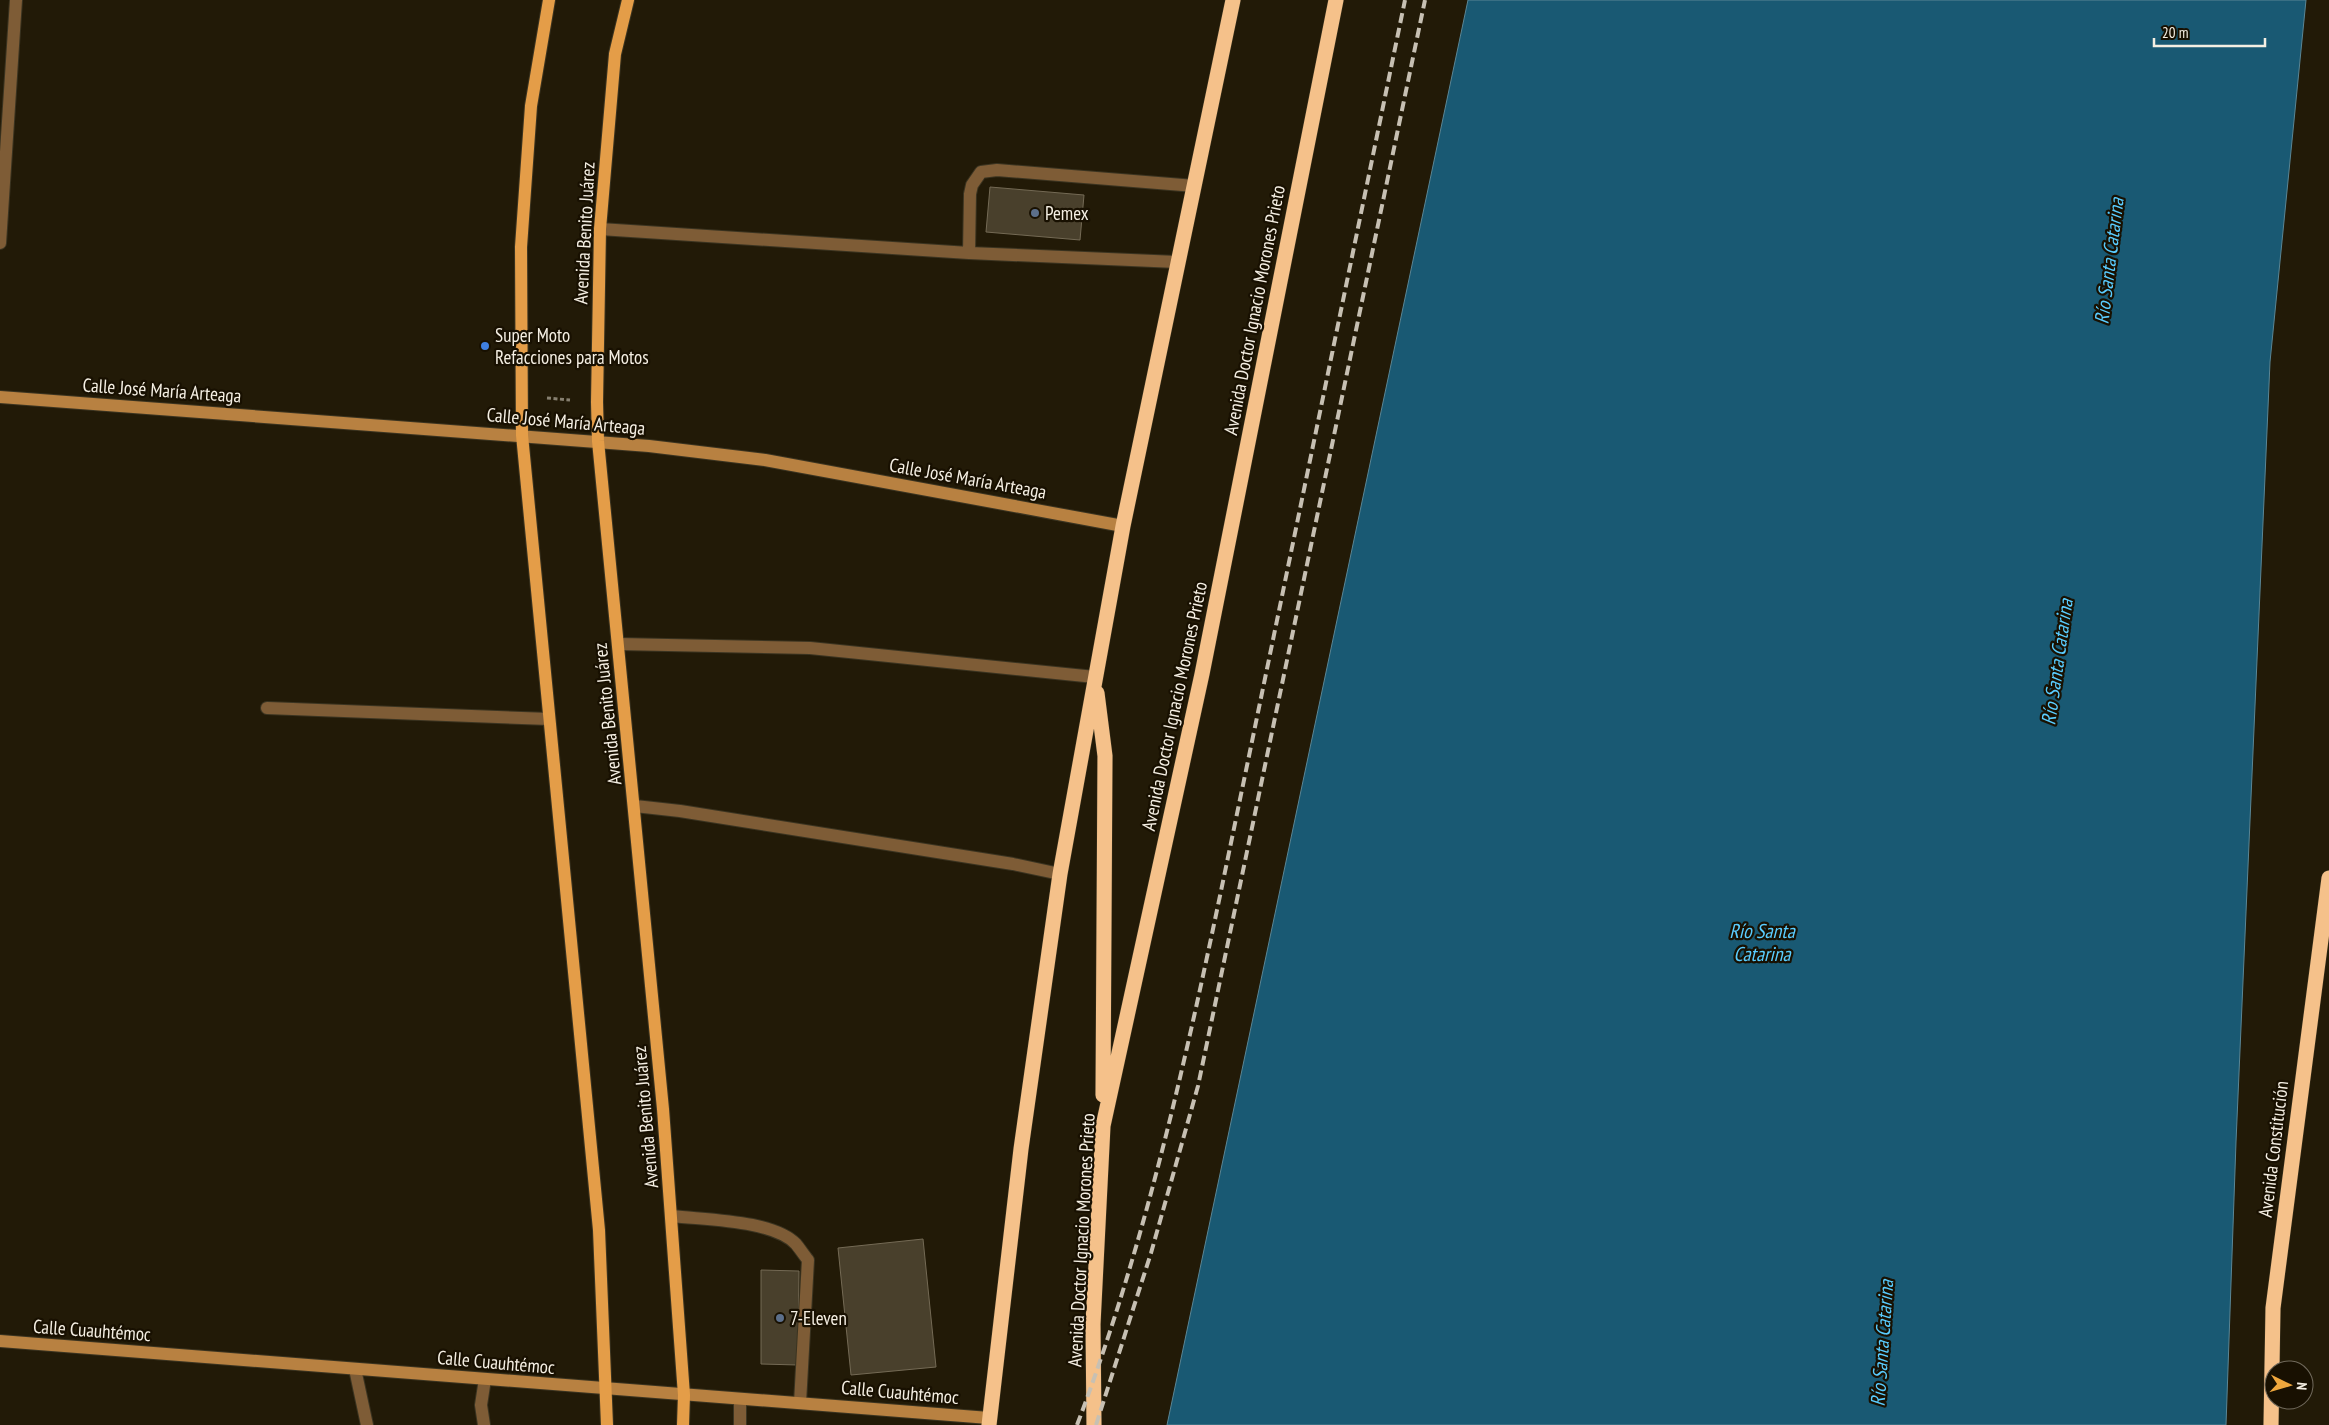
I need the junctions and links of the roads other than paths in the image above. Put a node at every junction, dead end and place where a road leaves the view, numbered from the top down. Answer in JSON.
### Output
{"nodes":[{"id":1,"x":16,"y":0,"type":"edge"},
{"id":2,"x":549,"y":0,"type":"edge"},
{"id":3,"x":628,"y":0,"type":"edge"},
{"id":4,"x":1232,"y":0,"type":"edge"},
{"id":5,"x":1336,"y":0,"type":"edge"},
{"id":6,"x":1195,"y":186,"type":"junction"},
{"id":7,"x":600,"y":229,"type":"junction"},
{"id":8,"x":0,"y":243,"type":"edge"},
{"id":9,"x":969,"y":253,"type":"junction"},
{"id":10,"x":1177,"y":262,"type":"junction"},
{"id":11,"x":0,"y":397,"type":"edge"},
{"id":12,"x":522,"y":435,"type":"junction"},
{"id":13,"x":598,"y":442,"type":"junction"},
{"id":14,"x":1123,"y":526,"type":"junction"},
{"id":15,"x":619,"y":644,"type":"junction"},
{"id":16,"x":1095,"y":677,"type":"junction"},
{"id":17,"x":267,"y":708,"type":"dead end"},
{"id":18,"x":549,"y":719,"type":"junction"},
{"id":19,"x":635,"y":806,"type":"junction"},
{"id":20,"x":1060,"y":874,"type":"junction"},
{"id":21,"x":2329,"y":878,"type":"edge"},
{"id":22,"x":1103,"y":1126,"type":"junction"},
{"id":23,"x":673,"y":1216,"type":"junction"},
{"id":24,"x":0,"y":1341,"type":"edge"},
{"id":25,"x":355,"y":1369,"type":"junction"},
{"id":26,"x":485,"y":1379,"type":"junction"},
{"id":27,"x":606,"y":1389,"type":"junction"},
{"id":28,"x":684,"y":1394,"type":"junction"},
{"id":29,"x":740,"y":1399,"type":"junction"},
{"id":30,"x":800,"y":1403,"type":"junction"},
{"id":31,"x":989,"y":1422,"type":"edge"},
{"id":32,"x":366,"y":1425,"type":"edge"},
{"id":33,"x":484,"y":1425,"type":"edge"},
{"id":34,"x":606,"y":1425,"type":"edge"},
{"id":35,"x":683,"y":1425,"type":"edge"},
{"id":36,"x":740,"y":1425,"type":"edge"},
{"id":37,"x":1094,"y":1425,"type":"edge"},
{"id":38,"x":2271,"y":1425,"type":"edge"}],
"edges":[{"from":1,"to":8,"type":"street"},
{"from":2,"to":12,"type":"main road"},
{"from":3,"to":7,"type":"main road","name":"Avenida Benito Juárez"},
{"from":4,"to":6,"type":"highway"},
{"from":5,"to":22,"type":"highway","name":"Avenida Doctor Ignacio Morones Prieto"},
{"from":6,"to":9,"type":"street"},
{"from":6,"to":10,"type":"highway"},
{"from":7,"to":9,"type":"street"},
{"from":7,"to":13,"type":"main road","name":"Avenida Benito Juárez"},
{"from":9,"to":10,"type":"street"},
{"from":10,"to":14,"type":"highway"},
{"from":11,"to":12,"type":"street","name":"Calle José María Arteaga"},
{"from":12,"to":13,"type":"street","name":"Calle José María Arteaga"},
{"from":12,"to":18,"type":"main road"},
{"from":13,"to":14,"type":"street","name":"Calle José María Arteaga"},
{"from":13,"to":15,"type":"main road","name":"Avenida Benito Juárez"},
{"from":14,"to":16,"type":"highway"},
{"from":15,"to":16,"type":"street"},
{"from":15,"to":19,"type":"main road","name":"Avenida Benito Juárez"},
{"from":16,"to":20,"type":"highway"},
{"from":16,"to":22,"type":"highway"},
{"from":17,"to":18,"type":"street"},
{"from":18,"to":27,"type":"main road"},
{"from":19,"to":20,"type":"street"},
{"from":19,"to":23,"type":"main road","name":"Avenida Benito Juárez"},
{"from":20,"to":31,"type":"highway"},
{"from":21,"to":38,"type":"highway","name":"Avenida Constitución"},
{"from":22,"to":37,"type":"highway","name":"Avenida Doctor Ignacio Morones Prieto"},
{"from":23,"to":28,"type":"main road","name":"Avenida Benito Juárez"},
{"from":23,"to":30,"type":"street"},
{"from":24,"to":25,"type":"street","name":"Calle Cuauhtémoc"},
{"from":25,"to":26,"type":"street","name":"Calle Cuauhtémoc"},
{"from":25,"to":32,"type":"street"},
{"from":26,"to":27,"type":"street","name":"Calle Cuauhtémoc"},
{"from":26,"to":33,"type":"street"},
{"from":27,"to":28,"type":"street","name":"Calle Cuauhtémoc"},
{"from":27,"to":34,"type":"main road"},
{"from":28,"to":29,"type":"street","name":"Calle Cuauhtémoc"},
{"from":28,"to":35,"type":"main road","name":"Avenida Benito Juárez"},
{"from":29,"to":30,"type":"street","name":"Calle Cuauhtémoc"},
{"from":29,"to":36,"type":"street"},
{"from":30,"to":31,"type":"street","name":"Calle Cuauhtémoc"}]}
